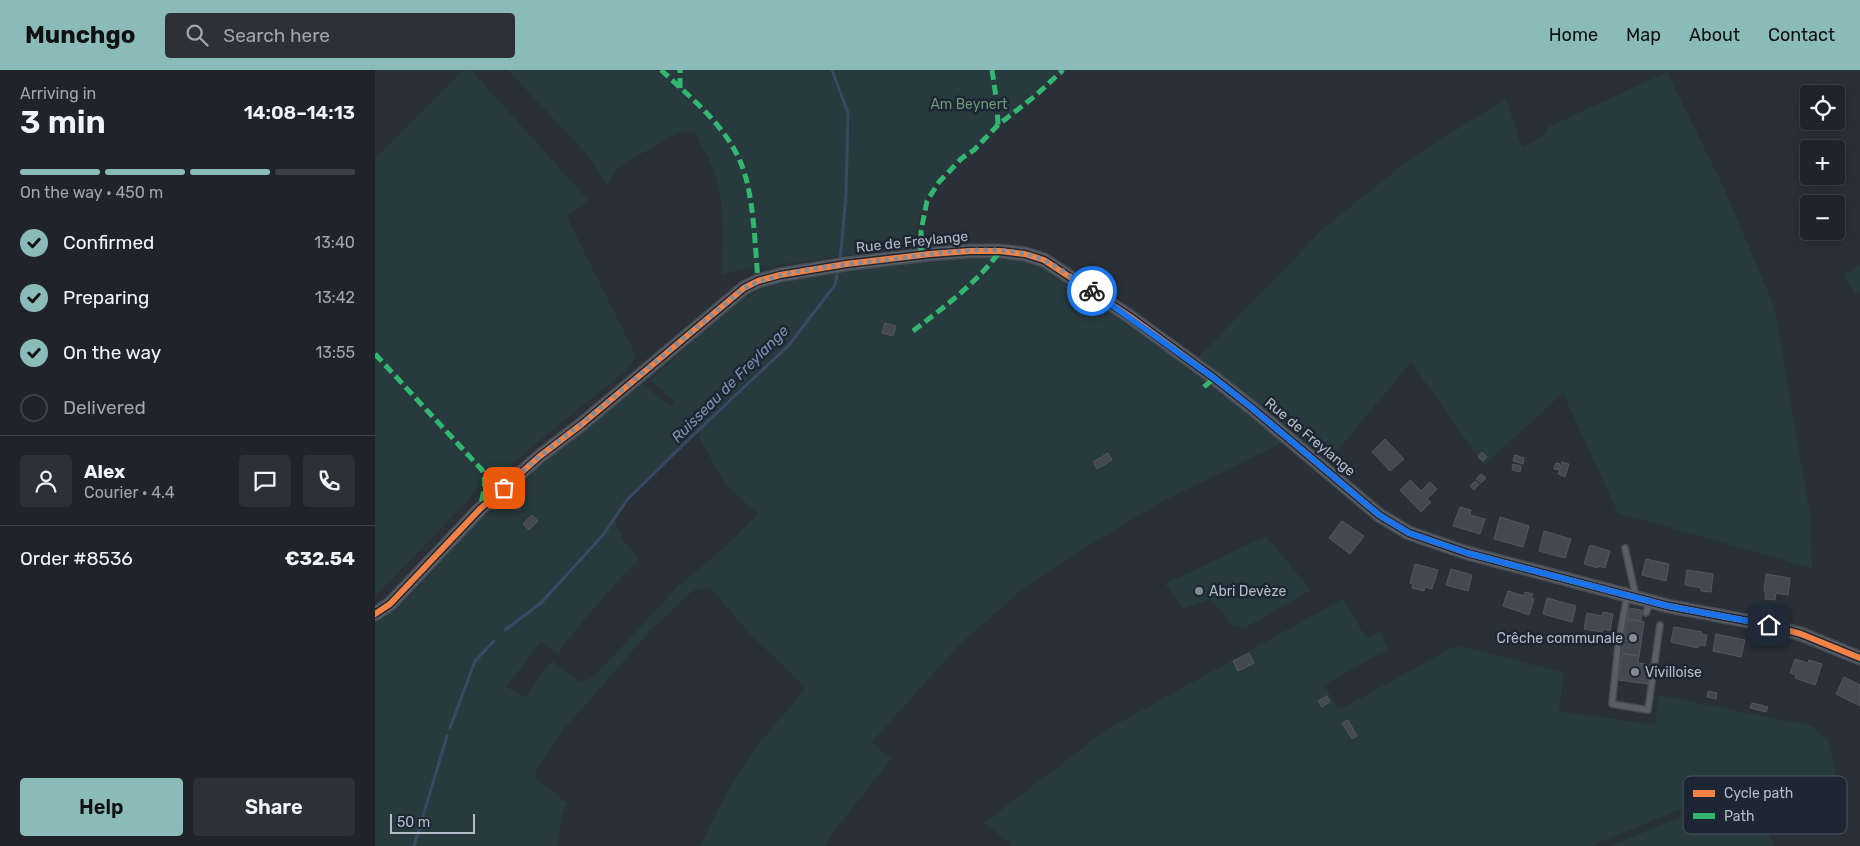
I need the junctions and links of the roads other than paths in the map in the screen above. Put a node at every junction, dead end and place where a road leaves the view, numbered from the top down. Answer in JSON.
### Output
{"nodes":[{"id":1,"x":1625,"y":548,"type":"dead end"},
{"id":2,"x":1631,"y":596,"type":"junction"},
{"id":3,"x":375,"y":614,"type":"edge"},
{"id":4,"x":1660,"y":625,"type":"dead end"},
{"id":5,"x":1860,"y":658,"type":"edge"}],
"edges":[{"from":1,"to":2,"type":"lane"},
{"from":2,"to":3,"type":"street","name":"Rue de Freylange"},
{"from":2,"to":4,"type":"lane"},
{"from":2,"to":5,"type":"street","name":"Rue de Freylange"}]}
